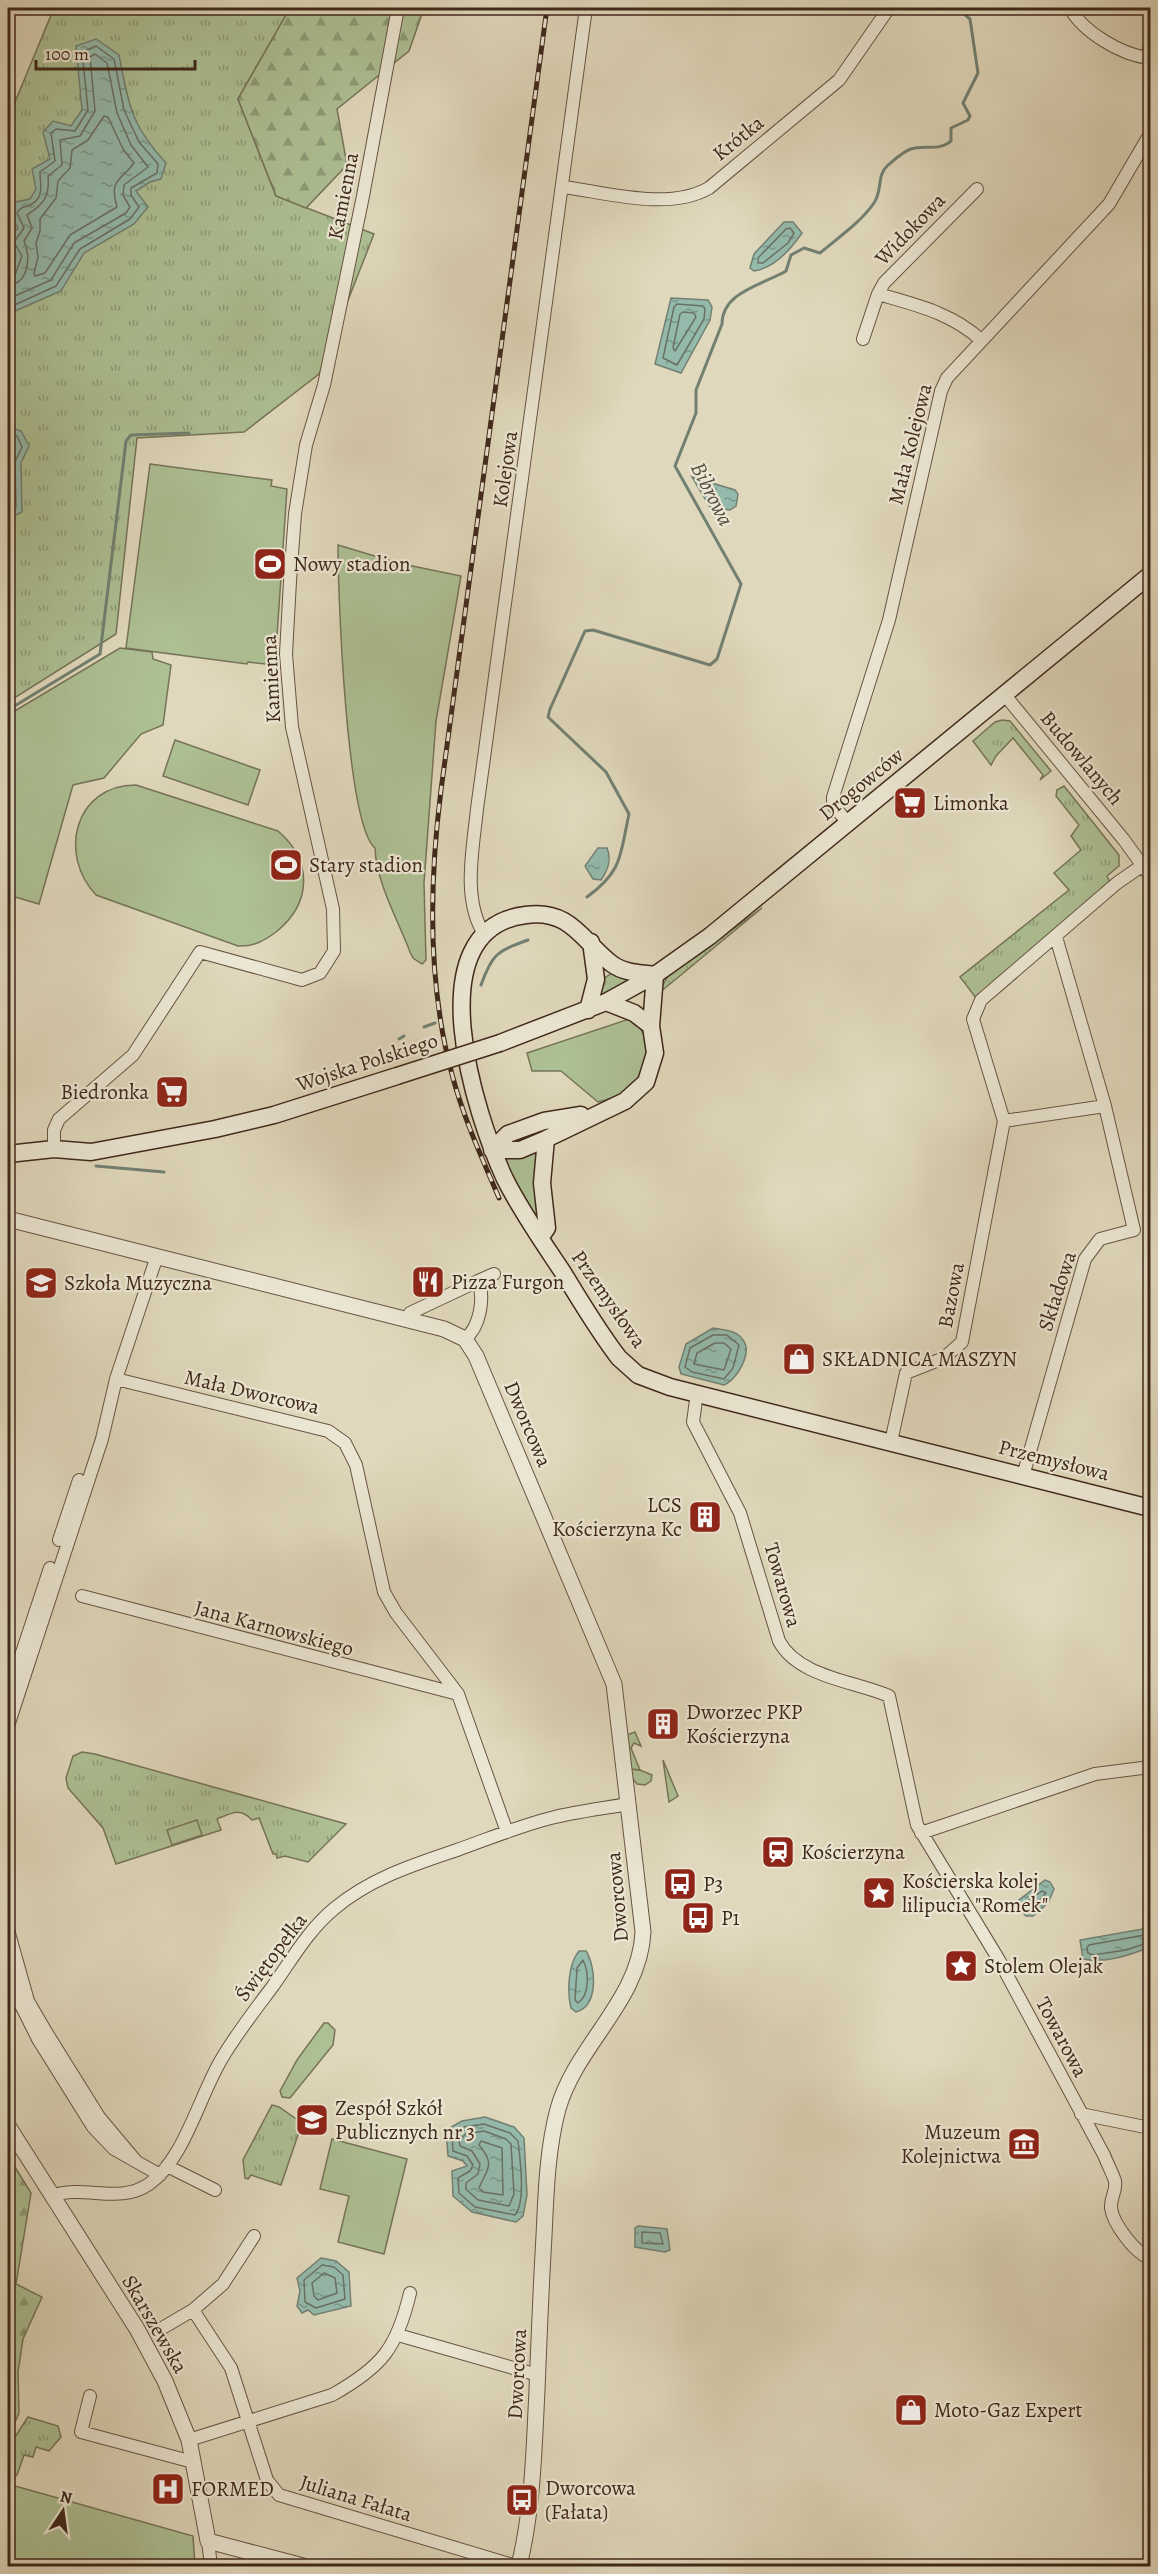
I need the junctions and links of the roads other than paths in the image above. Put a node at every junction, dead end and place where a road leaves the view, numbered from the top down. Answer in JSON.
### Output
{"nodes":[{"id":1,"x":398,"y":8,"type":"edge"},
{"id":2,"x":586,"y":8,"type":"edge"},
{"id":3,"x":889,"y":8,"type":"edge"},
{"id":4,"x":1070,"y":8,"type":"edge"},
{"id":5,"x":1150,"y":45,"type":"edge"},
{"id":6,"x":1149,"y":61,"type":"edge"},
{"id":7,"x":1150,"y":138,"type":"edge"},
{"id":8,"x":564,"y":187,"type":"junction"},
{"id":9,"x":977,"y":189,"type":"dead end"},
{"id":10,"x":879,"y":294,"type":"junction"},
{"id":11,"x":863,"y":339,"type":"dead end"},
{"id":12,"x":981,"y":340,"type":"junction"},
{"id":13,"x":1150,"y":575,"type":"edge"},
{"id":14,"x":1004,"y":694,"type":"junction"},
{"id":15,"x":848,"y":824,"type":"junction"},
{"id":16,"x":1143,"y":865,"type":"junction"},
{"id":17,"x":1150,"y":876,"type":"edge"},
{"id":18,"x":484,"y":934,"type":"junction"},
{"id":19,"x":1056,"y":937,"type":"junction"},
{"id":20,"x":591,"y":942,"type":"junction"},
{"id":21,"x":655,"y":975,"type":"junction"},
{"id":22,"x":606,"y":1002,"type":"junction"},
{"id":23,"x":588,"y":1010,"type":"junction"},
{"id":24,"x":651,"y":1026,"type":"junction"},
{"id":25,"x":1105,"y":1106,"type":"junction"},
{"id":26,"x":598,"y":1112,"type":"junction"},
{"id":27,"x":1004,"y":1122,"type":"junction"},
{"id":28,"x":546,"y":1139,"type":"junction"},
{"id":29,"x":54,"y":1149,"type":"junction"},
{"id":30,"x":492,"y":1150,"type":"junction"},
{"id":31,"x":8,"y":1154,"type":"edge"},
{"id":32,"x":8,"y":1219,"type":"edge"},
{"id":33,"x":540,"y":1238,"type":"junction"},
{"id":34,"x":156,"y":1256,"type":"junction"},
{"id":35,"x":494,"y":1274,"type":"dead end"},
{"id":36,"x":478,"y":1281,"type":"junction"},
{"id":37,"x":407,"y":1320,"type":"junction"},
{"id":38,"x":465,"y":1339,"type":"junction"},
{"id":39,"x":116,"y":1379,"type":"junction"},
{"id":40,"x":697,"y":1393,"type":"junction"},
{"id":41,"x":106,"y":1415,"type":"junction"},
{"id":42,"x":891,"y":1442,"type":"junction"},
{"id":43,"x":1023,"y":1476,"type":"junction"},
{"id":44,"x":1150,"y":1508,"type":"edge"},
{"id":45,"x":82,"y":1596,"type":"dead end"},
{"id":46,"x":458,"y":1694,"type":"junction"},
{"id":47,"x":8,"y":1695,"type":"edge"},
{"id":48,"x":8,"y":1726,"type":"edge"},
{"id":49,"x":1150,"y":1767,"type":"edge"},
{"id":50,"x":629,"y":1801,"type":"junction"},
{"id":51,"x":507,"y":1832,"type":"junction"},
{"id":52,"x":921,"y":1833,"type":"junction"},
{"id":53,"x":8,"y":1930,"type":"edge"},
{"id":54,"x":8,"y":1969,"type":"edge"},
{"id":55,"x":1081,"y":2114,"type":"junction"},
{"id":56,"x":8,"y":2126,"type":"edge"},
{"id":57,"x":1150,"y":2128,"type":"edge"},
{"id":58,"x":136,"y":2161,"type":"junction"},
{"id":59,"x":163,"y":2171,"type":"junction"},
{"id":60,"x":215,"y":2190,"type":"dead end"},
{"id":61,"x":52,"y":2196,"type":"junction"},
{"id":62,"x":254,"y":2236,"type":"dead end"},
{"id":63,"x":1150,"y":2258,"type":"edge"},
{"id":64,"x":410,"y":2293,"type":"dead end"},
{"id":65,"x":194,"y":2310,"type":"junction"},
{"id":66,"x":164,"y":2327,"type":"dead end"},
{"id":67,"x":398,"y":2335,"type":"junction"},
{"id":68,"x":538,"y":2375,"type":"junction"},
{"id":69,"x":90,"y":2396,"type":"dead end"},
{"id":70,"x":249,"y":2421,"type":"junction"},
{"id":71,"x":189,"y":2440,"type":"junction"},
{"id":72,"x":193,"y":2462,"type":"junction"},
{"id":73,"x":208,"y":2541,"type":"junction"},
{"id":74,"x":211,"y":2566,"type":"edge"},
{"id":75,"x":303,"y":2566,"type":"edge"},
{"id":76,"x":517,"y":2566,"type":"edge"}],
"edges":[{"from":1,"to":29,"type":"street","name":"Kamienna"},
{"from":2,"to":8,"type":"street","name":"Kolejowa"},
{"from":3,"to":8,"type":"street","name":"Krótka"},
{"from":4,"to":6,"type":"street"},
{"from":5,"to":6,"type":"street"},
{"from":7,"to":12,"type":"street","name":"Mała Kolejowa"},
{"from":8,"to":18,"type":"street","name":"Kolejowa"},
{"from":9,"to":10,"type":"street","name":"Widokowa"},
{"from":10,"to":11,"type":"street"},
{"from":10,"to":12,"type":"street","name":"Widokowa"},
{"from":12,"to":15,"type":"street","name":"Mała Kolejowa"},
{"from":13,"to":14,"type":"main road","name":"Drogowców"},
{"from":14,"to":15,"type":"main road","name":"Drogowców"},
{"from":14,"to":16,"type":"street","name":"Budowlanych"},
{"from":15,"to":21,"type":"main road","name":"Drogowców"},
{"from":16,"to":17,"type":"street","name":"Budowlanych"},
{"from":16,"to":19,"type":"street","name":"Bazowa"},
{"from":18,"to":20,"type":"main road","name":"Przemysłowa"},
{"from":18,"to":30,"type":"main road","name":"Przemysłowa"},
{"from":19,"to":25,"type":"street","name":"Składowa"},
{"from":19,"to":27,"type":"street","name":"Bazowa"},
{"from":20,"to":21,"type":"main road","name":"Przemysłowa"},
{"from":20,"to":23,"type":"main road"},
{"from":21,"to":22,"type":"main road","name":"Drogowców"},
{"from":21,"to":24,"type":"main road"},
{"from":22,"to":23,"type":"main road","name":"Drogowców"},
{"from":22,"to":24,"type":"main road"},
{"from":23,"to":29,"type":"main road","name":"Wojska Polskiego","bridge":true},
{"from":24,"to":26,"type":"main road"},
{"from":25,"to":27,"type":"street"},
{"from":25,"to":43,"type":"street","name":"Składowa"},
{"from":26,"to":28,"type":"main road"},
{"from":26,"to":30,"type":"main road"},
{"from":27,"to":42,"type":"street","name":"Bazowa"},
{"from":28,"to":30,"type":"main road"},
{"from":28,"to":33,"type":"main road"},
{"from":29,"to":31,"type":"main road","name":"Wojska Polskiego"},
{"from":30,"to":33,"type":"main road","name":"Przemysłowa"},
{"from":32,"to":34,"type":"street"},
{"from":33,"to":40,"type":"main road","name":"Przemysłowa"},
{"from":34,"to":37,"type":"street"},
{"from":34,"to":39,"type":"street"},
{"from":35,"to":36,"type":"street"},
{"from":36,"to":37,"type":"street"},
{"from":36,"to":38,"type":"street"},
{"from":37,"to":38,"type":"street"},
{"from":38,"to":50,"type":"street","name":"Dworcowa"},
{"from":39,"to":41,"type":"street"},
{"from":39,"to":46,"type":"street","name":"Mała Dworcowa"},
{"from":40,"to":42,"type":"main road","name":"Przemysłowa"},
{"from":40,"to":52,"type":"street","name":"Towarowa"},
{"from":41,"to":47,"type":"street"},
{"from":41,"to":48,"type":"street"},
{"from":42,"to":43,"type":"main road","name":"Przemysłowa"},
{"from":43,"to":44,"type":"main road","name":"Przemysłowa"},
{"from":45,"to":46,"type":"street","name":"Jana Karnowskiego"},
{"from":46,"to":51,"type":"street","name":"Mała Dworcowa"},
{"from":49,"to":52,"type":"street"},
{"from":50,"to":51,"type":"street","name":"Świętopełka"},
{"from":50,"to":68,"type":"street","name":"Dworcowa"},
{"from":51,"to":59,"type":"street","name":"Świętopełka"},
{"from":52,"to":55,"type":"street","name":"Towarowa"},
{"from":53,"to":58,"type":"street"},
{"from":54,"to":58,"type":"street"},
{"from":55,"to":57,"type":"street"},
{"from":55,"to":63,"type":"street","name":"Towarowa"},
{"from":56,"to":61,"type":"street","name":"Skarszewska"},
{"from":58,"to":59,"type":"street"},
{"from":59,"to":60,"type":"street"},
{"from":59,"to":61,"type":"street"},
{"from":61,"to":71,"type":"street","name":"Skarszewska"},
{"from":62,"to":65,"type":"street"},
{"from":64,"to":67,"type":"street"},
{"from":65,"to":66,"type":"street"},
{"from":65,"to":70,"type":"street","name":"Juliana Fałata"},
{"from":67,"to":68,"type":"street"},
{"from":67,"to":70,"type":"street"},
{"from":68,"to":76,"type":"street","name":"Dworcowa"},
{"from":69,"to":72,"type":"street"},
{"from":70,"to":71,"type":"street"},
{"from":70,"to":76,"type":"street","name":"Juliana Fałata"},
{"from":71,"to":72,"type":"street","name":"Skarszewska"},
{"from":72,"to":73,"type":"street","name":"Skarszewska"},
{"from":73,"to":74,"type":"street","name":"Skarszewska"},
{"from":73,"to":75,"type":"street"}]}
